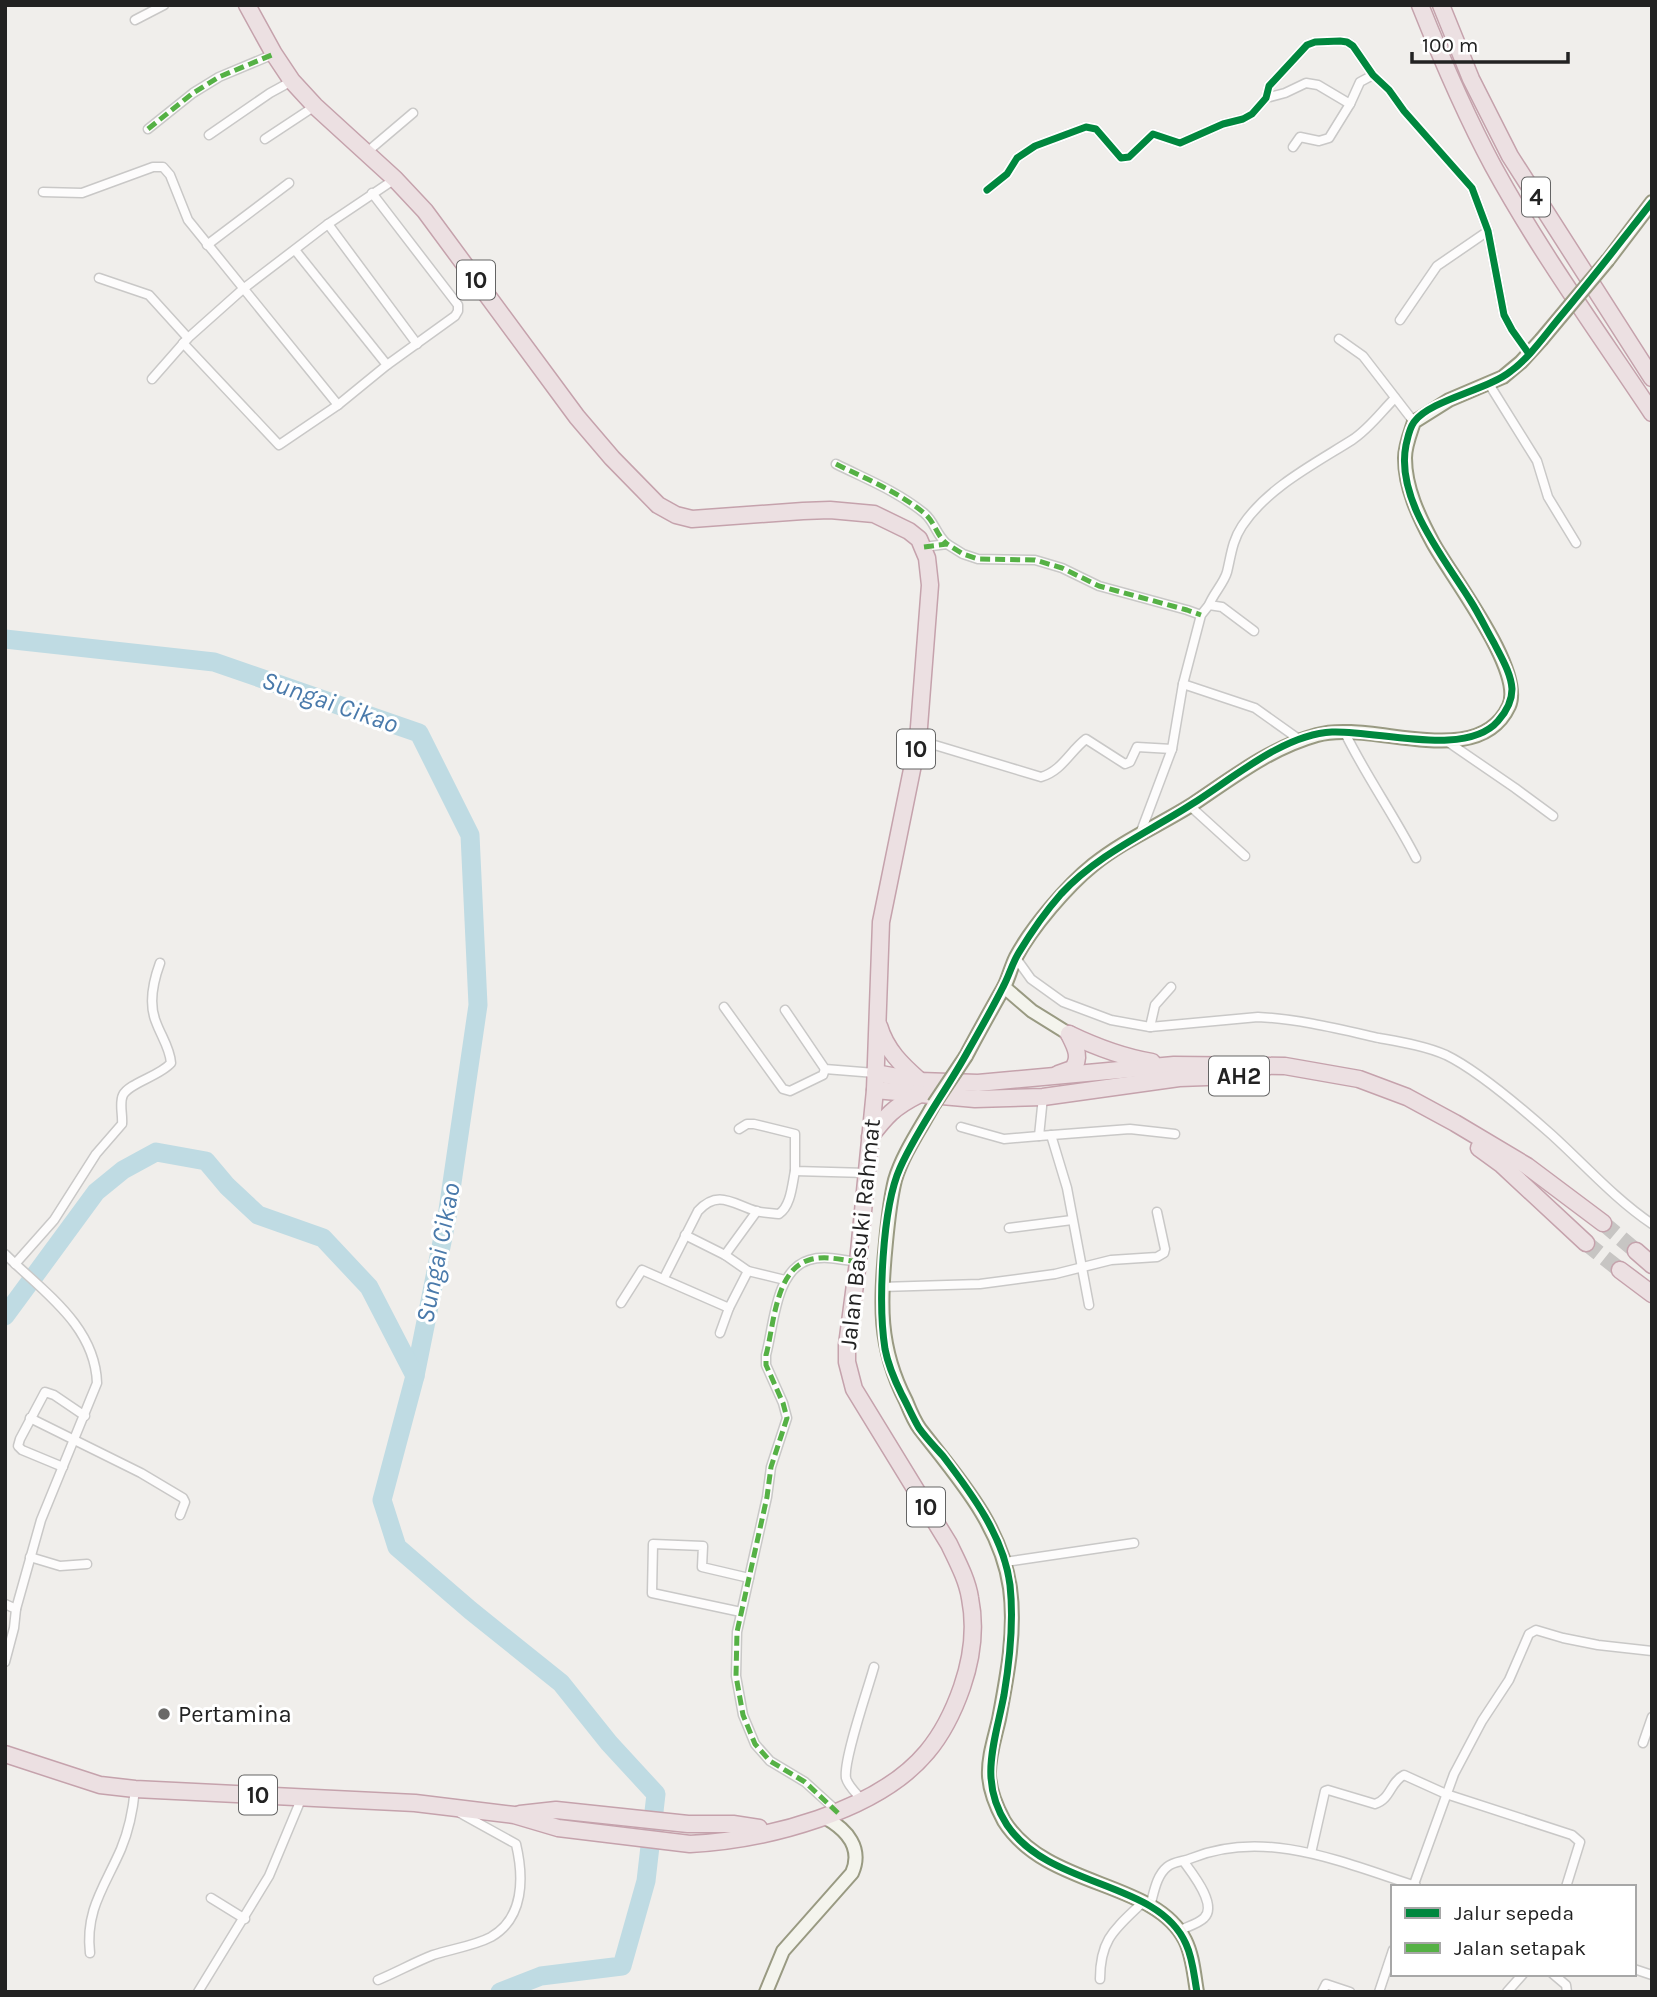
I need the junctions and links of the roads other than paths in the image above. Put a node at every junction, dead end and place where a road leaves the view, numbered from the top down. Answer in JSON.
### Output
{"nodes":[{"id":1,"x":164,"y":5,"type":"edge"},
{"id":2,"x":247,"y":5,"type":"edge"},
{"id":3,"x":1420,"y":5,"type":"edge"},
{"id":4,"x":1441,"y":5,"type":"edge"},
{"id":5,"x":135,"y":20,"type":"dead end"},
{"id":6,"x":274,"y":54,"type":"junction"},
{"id":7,"x":1373,"y":75,"type":"junction"},
{"id":8,"x":292,"y":81,"type":"junction"},
{"id":9,"x":1266,"y":98,"type":"junction"},
{"id":10,"x":1350,"y":104,"type":"junction"},
{"id":11,"x":314,"y":106,"type":"junction"},
{"id":12,"x":413,"y":113,"type":"dead end"},
{"id":13,"x":148,"y":129,"type":"dead end"},
{"id":14,"x":209,"y":135,"type":"dead end"},
{"id":15,"x":265,"y":139,"type":"dead end"},
{"id":16,"x":1293,"y":147,"type":"dead end"},
{"id":17,"x":367,"y":152,"type":"junction"},
{"id":18,"x":396,"y":178,"type":"junction"},
{"id":19,"x":289,"y":183,"type":"dead end"},
{"id":20,"x":987,"y":190,"type":"dead end"},
{"id":21,"x":43,"y":192,"type":"dead end"},
{"id":22,"x":372,"y":193,"type":"junction"},
{"id":23,"x":1652,"y":202,"type":"edge"},
{"id":24,"x":328,"y":224,"type":"junction"},
{"id":25,"x":1488,"y":231,"type":"junction"},
{"id":26,"x":207,"y":245,"type":"junction"},
{"id":27,"x":295,"y":250,"type":"junction"},
{"id":28,"x":99,"y":278,"type":"dead end"},
{"id":29,"x":243,"y":289,"type":"junction"},
{"id":30,"x":1400,"y":320,"type":"dead end"},
{"id":31,"x":186,"y":340,"type":"junction"},
{"id":32,"x":1339,"y":340,"type":"dead end"},
{"id":33,"x":417,"y":344,"type":"junction"},
{"id":34,"x":1529,"y":354,"type":"junction"},
{"id":35,"x":387,"y":365,"type":"junction"},
{"id":36,"x":1652,"y":378,"type":"edge"},
{"id":37,"x":152,"y":379,"type":"dead end"},
{"id":38,"x":1489,"y":384,"type":"junction"},
{"id":39,"x":1395,"y":398,"type":"junction"},
{"id":40,"x":338,"y":405,"type":"junction"},
{"id":41,"x":1652,"y":414,"type":"edge"},
{"id":42,"x":1414,"y":422,"type":"junction"},
{"id":43,"x":836,"y":464,"type":"dead end"},
{"id":44,"x":1576,"y":543,"type":"dead end"},
{"id":45,"x":947,"y":544,"type":"junction"},
{"id":46,"x":924,"y":547,"type":"junction"},
{"id":47,"x":1209,"y":605,"type":"junction"},
{"id":48,"x":1201,"y":615,"type":"junction"},
{"id":49,"x":1254,"y":631,"type":"dead end"},
{"id":50,"x":1183,"y":684,"type":"junction"},
{"id":51,"x":1345,"y":733,"type":"junction"},
{"id":52,"x":918,"y":740,"type":"junction"},
{"id":53,"x":1300,"y":740,"type":"junction"},
{"id":54,"x":1448,"y":742,"type":"junction"},
{"id":55,"x":1172,"y":749,"type":"junction"},
{"id":56,"x":1190,"y":806,"type":"junction"},
{"id":57,"x":1553,"y":816,"type":"dead end"},
{"id":58,"x":1140,"y":834,"type":"junction"},
{"id":59,"x":1245,"y":856,"type":"dead end"},
{"id":60,"x":1416,"y":858,"type":"dead end"},
{"id":61,"x":1016,"y":958,"type":"junction"},
{"id":62,"x":160,"y":963,"type":"dead end"},
{"id":63,"x":1004,"y":987,"type":"junction"},
{"id":64,"x":1171,"y":987,"type":"dead end"},
{"id":65,"x":724,"y":1007,"type":"dead end"},
{"id":66,"x":785,"y":1010,"type":"dead end"},
{"id":67,"x":878,"y":1021,"type":"junction"},
{"id":68,"x":1150,"y":1027,"type":"junction"},
{"id":69,"x":1069,"y":1034,"type":"junction"},
{"id":70,"x":1174,"y":1065,"type":"junction"},
{"id":71,"x":825,"y":1069,"type":"junction"},
{"id":72,"x":876,"y":1073,"type":"junction"},
{"id":73,"x":1048,"y":1077,"type":"junction"},
{"id":74,"x":920,"y":1087,"type":"junction"},
{"id":75,"x":874,"y":1090,"type":"junction"},
{"id":76,"x":1043,"y":1097,"type":"junction"},
{"id":77,"x":961,"y":1127,"type":"dead end"},
{"id":78,"x":738,"y":1129,"type":"dead end"},
{"id":79,"x":1175,"y":1133,"type":"dead end"},
{"id":80,"x":1051,"y":1135,"type":"junction"},
{"id":81,"x":1039,"y":1136,"type":"junction"},
{"id":82,"x":870,"y":1137,"type":"junction"},
{"id":83,"x":795,"y":1171,"type":"junction"},
{"id":84,"x":867,"y":1173,"type":"junction"},
{"id":85,"x":757,"y":1211,"type":"junction"},
{"id":86,"x":1157,"y":1212,"type":"dead end"},
{"id":87,"x":1072,"y":1220,"type":"junction"},
{"id":88,"x":1603,"y":1223,"type":"tunnel mouth"},
{"id":89,"x":1652,"y":1224,"type":"edge"},
{"id":90,"x":1009,"y":1228,"type":"dead end"},
{"id":91,"x":685,"y":1235,"type":"junction"},
{"id":92,"x":1586,"y":1243,"type":"tunnel mouth"},
{"id":93,"x":1636,"y":1251,"type":"tunnel mouth"},
{"id":94,"x":5,"y":1254,"type":"edge"},
{"id":95,"x":724,"y":1255,"type":"junction"},
{"id":96,"x":858,"y":1262,"type":"junction"},
{"id":97,"x":15,"y":1264,"type":"junction"},
{"id":98,"x":1652,"y":1265,"type":"edge"},
{"id":99,"x":1082,"y":1267,"type":"junction"},
{"id":100,"x":1620,"y":1270,"type":"tunnel mouth"},
{"id":101,"x":748,"y":1271,"type":"junction"},
{"id":102,"x":664,"y":1278,"type":"junction"},
{"id":103,"x":785,"y":1280,"type":"junction"},
{"id":104,"x":881,"y":1287,"type":"junction"},
{"id":105,"x":1652,"y":1294,"type":"edge"},
{"id":106,"x":621,"y":1303,"type":"dead end"},
{"id":107,"x":1089,"y":1305,"type":"dead end"},
{"id":108,"x":729,"y":1308,"type":"junction"},
{"id":109,"x":720,"y":1333,"type":"dead end"},
{"id":110,"x":85,"y":1416,"type":"junction"},
{"id":111,"x":30,"y":1418,"type":"junction"},
{"id":112,"x":75,"y":1439,"type":"junction"},
{"id":113,"x":63,"y":1467,"type":"junction"},
{"id":114,"x":180,"y":1515,"type":"dead end"},
{"id":115,"x":1134,"y":1543,"type":"dead end"},
{"id":116,"x":30,"y":1557,"type":"junction"},
{"id":117,"x":1005,"y":1562,"type":"junction"},
{"id":118,"x":87,"y":1564,"type":"dead end"},
{"id":119,"x":749,"y":1578,"type":"junction"},
{"id":120,"x":5,"y":1604,"type":"edge"},
{"id":121,"x":16,"y":1609,"type":"junction"},
{"id":122,"x":741,"y":1612,"type":"junction"},
{"id":123,"x":1652,"y":1651,"type":"edge"},
{"id":124,"x":5,"y":1662,"type":"edge"},
{"id":125,"x":874,"y":1667,"type":"dead end"},
{"id":126,"x":1652,"y":1717,"type":"edge"},
{"id":127,"x":1643,"y":1743,"type":"dead end"},
{"id":128,"x":5,"y":1754,"type":"edge"},
{"id":129,"x":135,"y":1789,"type":"junction"},
{"id":130,"x":1446,"y":1794,"type":"junction"},
{"id":131,"x":302,"y":1797,"type":"junction"},
{"id":132,"x":451,"y":1808,"type":"junction"},
{"id":133,"x":844,"y":1809,"type":"junction"},
{"id":134,"x":514,"y":1815,"type":"junction"},
{"id":135,"x":777,"y":1831,"type":"junction"},
{"id":136,"x":845,"y":1832,"type":"junction"},
{"id":137,"x":1311,"y":1853,"type":"junction"},
{"id":138,"x":1184,"y":1861,"type":"junction"},
{"id":139,"x":1412,"y":1885,"type":"edge"},
{"id":140,"x":1415,"y":1885,"type":"edge"},
{"id":141,"x":1567,"y":1885,"type":"edge"},
{"id":142,"x":211,"y":1898,"type":"dead end"},
{"id":143,"x":1146,"y":1905,"type":"junction"},
{"id":144,"x":245,"y":1919,"type":"junction"},
{"id":145,"x":1178,"y":1931,"type":"junction"},
{"id":146,"x":90,"y":1953,"type":"dead end"},
{"id":147,"x":1391,"y":1957,"type":"edge"},
{"id":148,"x":1520,"y":1976,"type":"edge"},
{"id":149,"x":1555,"y":1976,"type":"edge"},
{"id":150,"x":1100,"y":1979,"type":"dead end"},
{"id":151,"x":379,"y":1980,"type":"dead end"},
{"id":152,"x":198,"y":1992,"type":"edge"},
{"id":153,"x":766,"y":1992,"type":"edge"},
{"id":154,"x":1197,"y":1992,"type":"edge"},
{"id":155,"x":1322,"y":1992,"type":"edge"},
{"id":156,"x":1350,"y":1992,"type":"edge"},
{"id":157,"x":1379,"y":1992,"type":"edge"},
{"id":158,"x":1507,"y":1992,"type":"edge"},
{"id":159,"x":1567,"y":1992,"type":"edge"}],
"edges":[{"from":1,"to":5,"type":"street"},
{"from":2,"to":6,"type":"highway","number":"10"},
{"from":3,"to":41,"type":"highway","number":"4"},
{"from":4,"to":36,"type":"highway","number":"4"},
{"from":6,"to":8,"type":"highway","number":"10"},
{"from":6,"to":13,"type":"street"},
{"from":7,"to":9,"type":"street"},
{"from":7,"to":10,"type":"street"},
{"from":7,"to":25,"type":"street"},
{"from":8,"to":11,"type":"highway","number":"10"},
{"from":8,"to":14,"type":"street"},
{"from":9,"to":10,"type":"street"},
{"from":9,"to":20,"type":"street"},
{"from":10,"to":16,"type":"street"},
{"from":11,"to":15,"type":"street"},
{"from":11,"to":17,"type":"highway","number":"10"},
{"from":12,"to":17,"type":"street"},
{"from":17,"to":18,"type":"highway","number":"10"},
{"from":18,"to":22,"type":"street"},
{"from":18,"to":46,"type":"highway","number":"10"},
{"from":19,"to":26,"type":"street"},
{"from":21,"to":26,"type":"street"},
{"from":22,"to":24,"type":"street"},
{"from":22,"to":33,"type":"street"},
{"from":23,"to":34,"type":"street","bridge":true},
{"from":24,"to":27,"type":"street"},
{"from":24,"to":33,"type":"street"},
{"from":25,"to":30,"type":"street"},
{"from":25,"to":34,"type":"street"},
{"from":26,"to":29,"type":"street"},
{"from":27,"to":29,"type":"street"},
{"from":27,"to":35,"type":"street"},
{"from":28,"to":31,"type":"street"},
{"from":29,"to":31,"type":"street"},
{"from":29,"to":40,"type":"street"},
{"from":31,"to":37,"type":"street"},
{"from":31,"to":40,"type":"street"},
{"from":32,"to":39,"type":"street"},
{"from":33,"to":35,"type":"street"},
{"from":34,"to":38,"type":"street"},
{"from":35,"to":40,"type":"street"},
{"from":38,"to":42,"type":"street"},
{"from":38,"to":44,"type":"street"},
{"from":39,"to":42,"type":"street"},
{"from":39,"to":47,"type":"street"},
{"from":42,"to":54,"type":"street"},
{"from":43,"to":45,"type":"street"},
{"from":45,"to":46,"type":"street"},
{"from":45,"to":48,"type":"street"},
{"from":46,"to":52,"type":"highway","number":"10"},
{"from":47,"to":48,"type":"street"},
{"from":47,"to":49,"type":"street"},
{"from":48,"to":50,"type":"street"},
{"from":50,"to":53,"type":"street"},
{"from":50,"to":55,"type":"street"},
{"from":51,"to":53,"type":"street"},
{"from":51,"to":54,"type":"street"},
{"from":51,"to":60,"type":"street"},
{"from":52,"to":55,"type":"street"},
{"from":52,"to":67,"type":"highway","number":"10"},
{"from":53,"to":56,"type":"street"},
{"from":54,"to":57,"type":"street"},
{"from":55,"to":58,"type":"street"},
{"from":56,"to":58,"type":"street"},
{"from":56,"to":59,"type":"street"},
{"from":58,"to":61,"type":"street"},
{"from":61,"to":63,"type":"street"},
{"from":61,"to":68,"type":"street"},
{"from":62,"to":97,"type":"street"},
{"from":63,"to":69,"type":"street"},
{"from":63,"to":104,"type":"street","bridge":true},
{"from":64,"to":68,"type":"street"},
{"from":65,"to":71,"type":"street"},
{"from":66,"to":71,"type":"street"},
{"from":67,"to":72,"type":"highway","number":"10"},
{"from":67,"to":74,"type":"highway"},
{"from":68,"to":89,"type":"street"},
{"from":69,"to":70,"type":"highway"},
{"from":69,"to":73,"type":"highway"},
{"from":70,"to":73,"type":"highway"},
{"from":70,"to":88,"type":"highway"},
{"from":71,"to":72,"type":"street"},
{"from":72,"to":74,"type":"highway","number":"AH2"},
{"from":72,"to":75,"type":"highway","number":"10"},
{"from":73,"to":74,"type":"highway","number":"AH2"},
{"from":74,"to":75,"type":"highway","number":"AH2"},
{"from":74,"to":76,"type":"highway","number":"AH2"},
{"from":74,"to":82,"type":"highway"},
{"from":75,"to":82,"type":"highway","name":"Jalan Basuki Rahmat","number":"10"},
{"from":76,"to":81,"type":"street"},
{"from":76,"to":92,"type":"highway","number":"AH2"},
{"from":77,"to":81,"type":"street"},
{"from":78,"to":83,"type":"street"},
{"from":79,"to":80,"type":"street"},
{"from":80,"to":81,"type":"street"},
{"from":80,"to":87,"type":"street"},
{"from":82,"to":84,"type":"highway","name":"Jalan Basuki Rahmat","number":"10"},
{"from":83,"to":84,"type":"street"},
{"from":83,"to":85,"type":"street"},
{"from":84,"to":96,"type":"highway","name":"Jalan Basuki Rahmat","number":"10"},
{"from":85,"to":91,"type":"street"},
{"from":85,"to":95,"type":"street"},
{"from":86,"to":99,"type":"street"},
{"from":87,"to":90,"type":"street"},
{"from":87,"to":99,"type":"street"},
{"from":91,"to":95,"type":"street"},
{"from":91,"to":102,"type":"street"},
{"from":93,"to":98,"type":"highway"},
{"from":94,"to":97,"type":"street"},
{"from":95,"to":101,"type":"street"},
{"from":96,"to":103,"type":"street"},
{"from":96,"to":133,"type":"highway","name":"Jalan Basuki Rahmat","number":"10"},
{"from":97,"to":110,"type":"street"},
{"from":99,"to":104,"type":"street"},
{"from":99,"to":107,"type":"street"},
{"from":100,"to":105,"type":"highway"},
{"from":101,"to":103,"type":"street"},
{"from":101,"to":108,"type":"street"},
{"from":102,"to":106,"type":"street"},
{"from":102,"to":108,"type":"street"},
{"from":103,"to":119,"type":"street"},
{"from":104,"to":117,"type":"street"},
{"from":108,"to":109,"type":"street"},
{"from":110,"to":111,"type":"street"},
{"from":110,"to":112,"type":"street"},
{"from":111,"to":112,"type":"street"},
{"from":111,"to":113,"type":"street"},
{"from":112,"to":113,"type":"street"},
{"from":112,"to":114,"type":"street"},
{"from":113,"to":116,"type":"street"},
{"from":115,"to":117,"type":"street"},
{"from":116,"to":118,"type":"street"},
{"from":116,"to":121,"type":"street"},
{"from":117,"to":143,"type":"street"},
{"from":119,"to":122,"type":"street"},
{"from":119,"to":122,"type":"street"},
{"from":120,"to":121,"type":"street"},
{"from":121,"to":124,"type":"street"},
{"from":122,"to":133,"type":"street"},
{"from":123,"to":130,"type":"street"},
{"from":125,"to":133,"type":"street"},
{"from":126,"to":127,"type":"street"},
{"from":128,"to":129,"type":"highway","name":"Jalan Basuki Rahmat","number":"10"},
{"from":129,"to":131,"type":"highway","name":"Jalan Basuki Rahmat","number":"10"},
{"from":129,"to":146,"type":"street"},
{"from":130,"to":137,"type":"street"},
{"from":130,"to":140,"type":"street"},
{"from":130,"to":141,"type":"street"},
{"from":131,"to":132,"type":"highway","name":"Jalan Basuki Rahmat","number":"10"},
{"from":131,"to":144,"type":"street"},
{"from":132,"to":134,"type":"highway","name":"Jalan Basuki Rahmat","number":"10"},
{"from":132,"to":151,"type":"street"},
{"from":133,"to":135,"type":"highway","name":"Jalan Basuki Rahmat","number":"10"},
{"from":133,"to":136,"type":"street"},
{"from":133,"to":136,"type":"street"},
{"from":134,"to":135,"type":"highway","name":"Jalan Basuki Rahmat","number":"10"},
{"from":134,"to":135,"type":"highway","name":"Jalan Basuki Rahmat","number":"10"},
{"from":136,"to":153,"type":"street"},
{"from":137,"to":138,"type":"street"},
{"from":137,"to":139,"type":"street"},
{"from":138,"to":143,"type":"street"},
{"from":138,"to":145,"type":"street"},
{"from":142,"to":144,"type":"street"},
{"from":143,"to":145,"type":"street"},
{"from":143,"to":150,"type":"street"},
{"from":144,"to":152,"type":"street"},
{"from":145,"to":154,"type":"street"},
{"from":147,"to":157,"type":"street"},
{"from":148,"to":158,"type":"street"},
{"from":149,"to":159,"type":"street"},
{"from":155,"to":156,"type":"street"}]}
